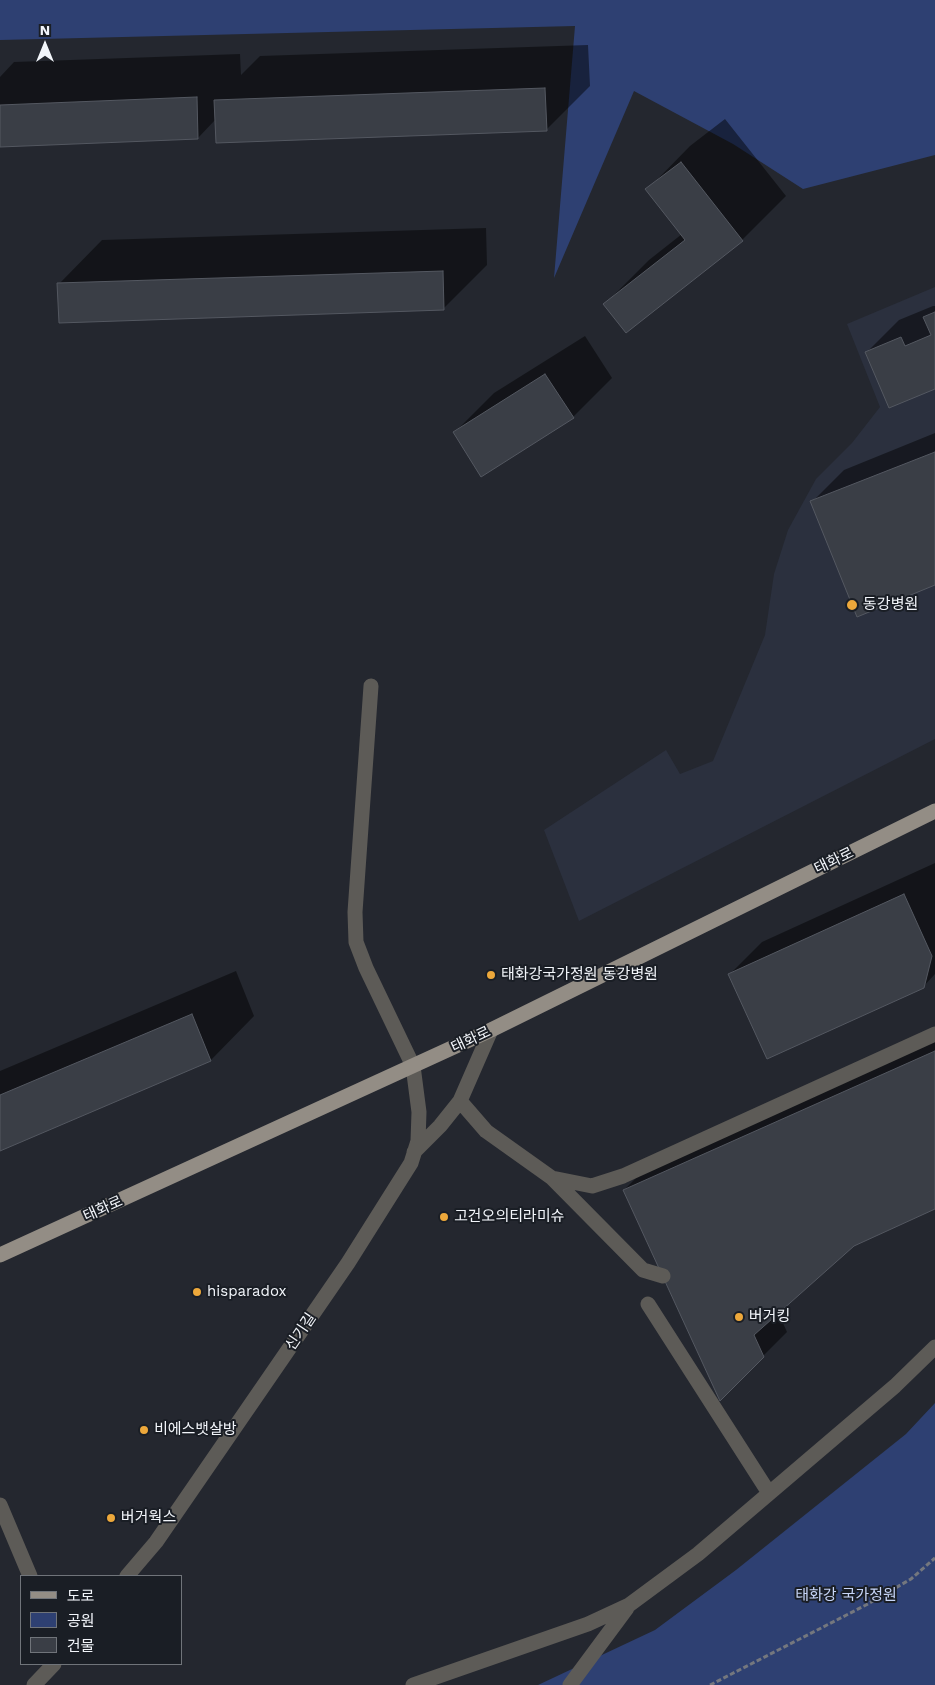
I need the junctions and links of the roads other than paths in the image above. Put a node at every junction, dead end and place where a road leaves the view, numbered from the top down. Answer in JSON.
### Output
{"nodes":[{"id":1,"x":371,"y":686,"type":"dead end"},
{"id":2,"x":935,"y":811,"type":"edge"},
{"id":3,"x":491,"y":1030,"type":"junction"},
{"id":4,"x":935,"y":1034,"type":"edge"},
{"id":5,"x":413,"y":1066,"type":"junction"},
{"id":6,"x":460,"y":1101,"type":"junction"},
{"id":7,"x":414,"y":1152,"type":"junction"},
{"id":8,"x":552,"y":1178,"type":"junction"},
{"id":9,"x":0,"y":1255,"type":"edge"},
{"id":10,"x":663,"y":1276,"type":"dead end"},
{"id":11,"x":648,"y":1304,"type":"dead end"},
{"id":12,"x":935,"y":1347,"type":"edge"},
{"id":13,"x":769,"y":1493,"type":"junction"},
{"id":14,"x":0,"y":1505,"type":"edge"},
{"id":15,"x":30,"y":1575,"type":"edge"},
{"id":16,"x":128,"y":1575,"type":"edge"},
{"id":17,"x":629,"y":1605,"type":"junction"},
{"id":18,"x":53,"y":1665,"type":"edge"},
{"id":19,"x":431,"y":1683,"type":"edge"},
{"id":20,"x":34,"y":1685,"type":"edge"},
{"id":21,"x":413,"y":1685,"type":"edge"},
{"id":22,"x":570,"y":1685,"type":"edge"}],
"edges":[{"from":1,"to":5,"type":"street","name":"신기길"},
{"from":2,"to":3,"type":"main road","name":"태화로"},
{"from":3,"to":5,"type":"main road","name":"태화로"},
{"from":3,"to":6,"type":"street"},
{"from":4,"to":8,"type":"street"},
{"from":5,"to":7,"type":"street","name":"신기길"},
{"from":5,"to":9,"type":"main road","name":"태화로"},
{"from":6,"to":7,"type":"street"},
{"from":6,"to":8,"type":"street"},
{"from":7,"to":16,"type":"street","name":"신기길"},
{"from":8,"to":10,"type":"street"},
{"from":11,"to":13,"type":"street"},
{"from":12,"to":13,"type":"street"},
{"from":13,"to":17,"type":"street"},
{"from":14,"to":15,"type":"street"},
{"from":17,"to":19,"type":"street"},
{"from":17,"to":22,"type":"street"},
{"from":18,"to":20,"type":"street"},
{"from":19,"to":21,"type":"street"}]}
